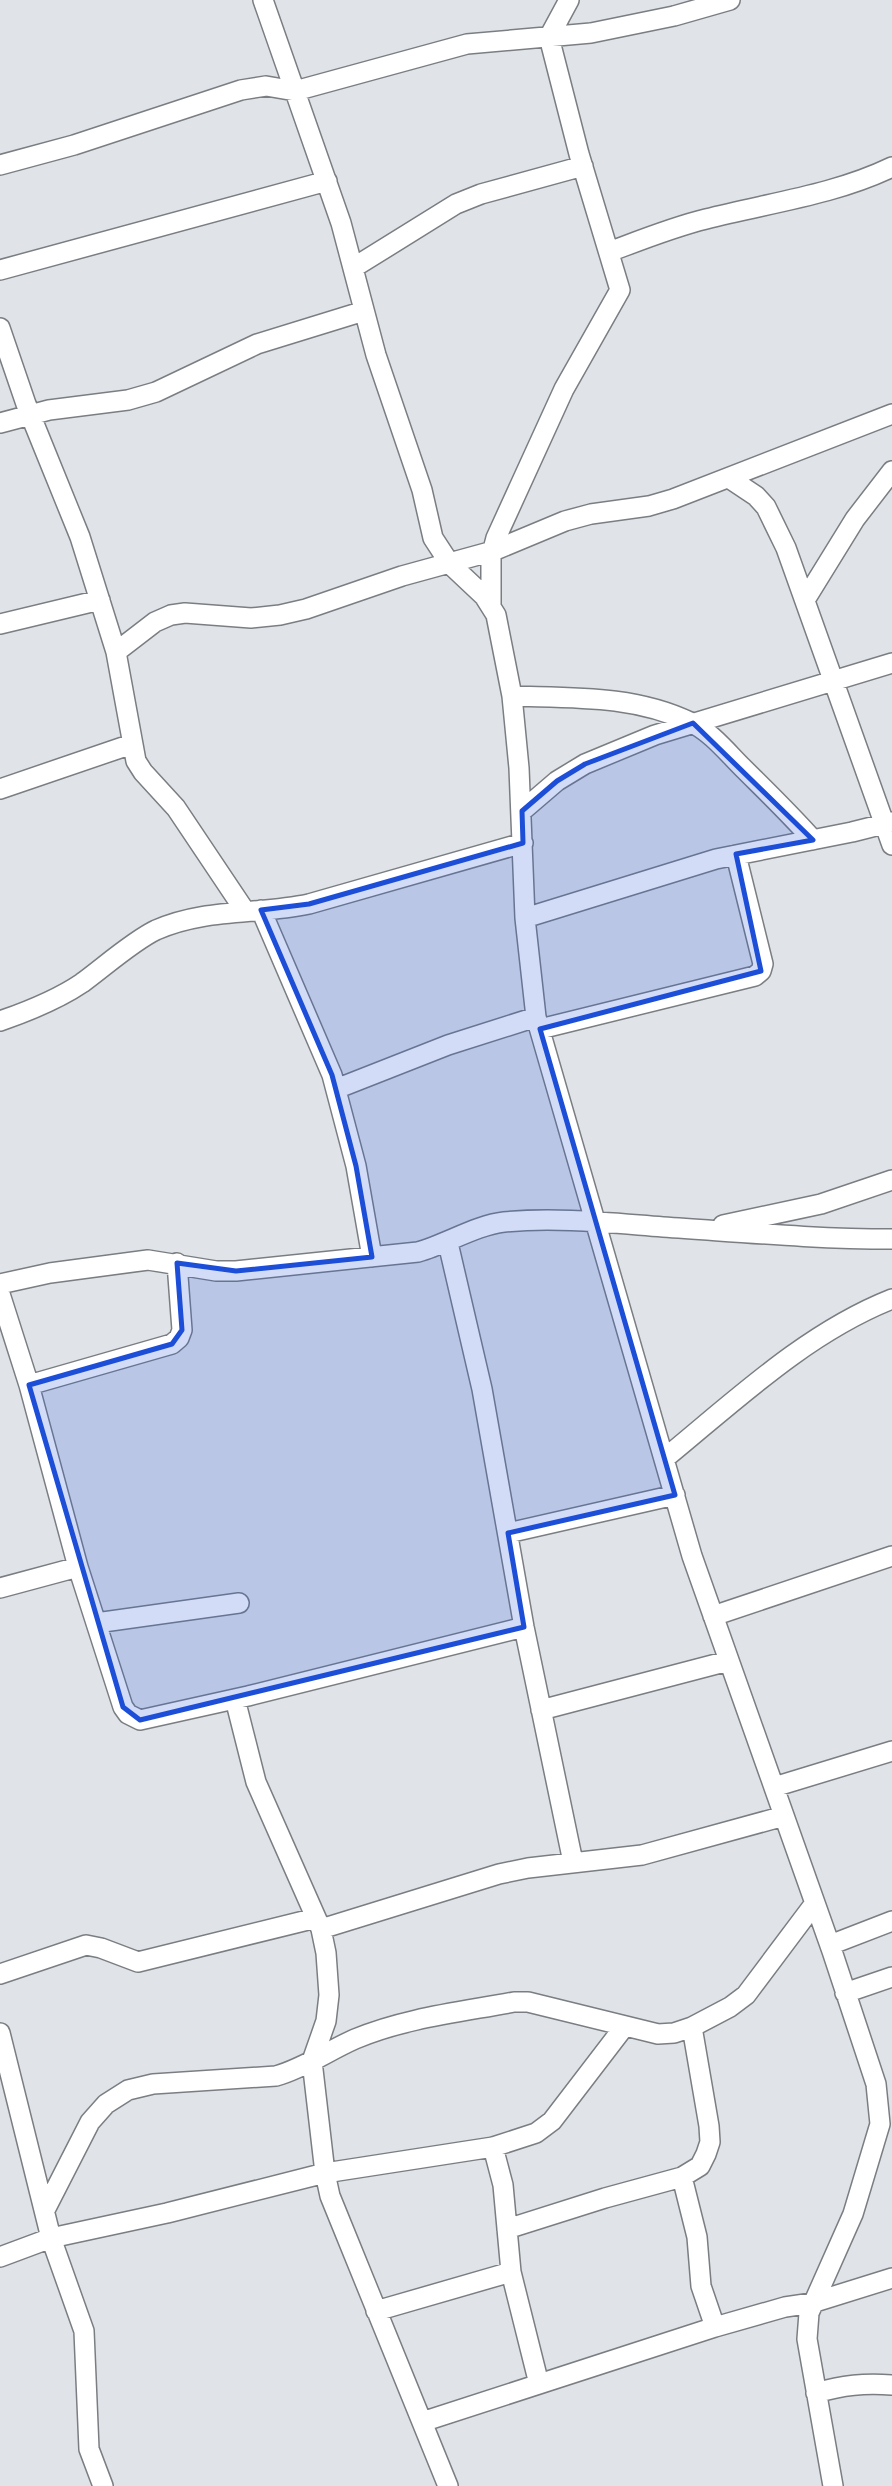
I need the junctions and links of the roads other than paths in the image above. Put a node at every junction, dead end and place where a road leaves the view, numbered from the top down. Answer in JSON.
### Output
{"nodes":[{"id":1,"x":262,"y":0,"type":"edge"},
{"id":2,"x":569,"y":0,"type":"edge"},
{"id":3,"x":730,"y":0,"type":"edge"},
{"id":4,"x":549,"y":37,"type":"junction"},
{"id":5,"x":295,"y":91,"type":"junction"},
{"id":6,"x":0,"y":165,"type":"edge"},
{"id":7,"x":583,"y":166,"type":"junction"},
{"id":8,"x":892,"y":167,"type":"edge"},
{"id":9,"x":327,"y":181,"type":"junction"},
{"id":10,"x":610,"y":252,"type":"junction"},
{"id":11,"x":353,"y":268,"type":"junction"},
{"id":12,"x":0,"y":270,"type":"edge"},
{"id":13,"x":364,"y":311,"type":"junction"},
{"id":14,"x":0,"y":328,"type":"edge"},
{"id":15,"x":30,"y":414,"type":"junction"},
{"id":16,"x":892,"y":414,"type":"edge"},
{"id":17,"x":0,"y":423,"type":"edge"},
{"id":18,"x":892,"y":471,"type":"edge"},
{"id":19,"x":729,"y":478,"type":"junction"},
{"id":20,"x":493,"y":551,"type":"junction"},
{"id":21,"x":450,"y":564,"type":"junction"},
{"id":22,"x":100,"y":600,"type":"junction"},
{"id":23,"x":805,"y":600,"type":"junction"},
{"id":24,"x":491,"y":604,"type":"junction"},
{"id":25,"x":0,"y":624,"type":"edge"},
{"id":26,"x":116,"y":652,"type":"junction"},
{"id":27,"x":892,"y":663,"type":"edge"},
{"id":28,"x":834,"y":680,"type":"junction"},
{"id":29,"x":512,"y":696,"type":"junction"},
{"id":30,"x":693,"y":723,"type":"junction"},
{"id":31,"x":132,"y":744,"type":"junction"},
{"id":32,"x":0,"y":789,"type":"edge"},
{"id":33,"x":522,"y":811,"type":"junction"},
{"id":34,"x":888,"y":823,"type":"edge"},
{"id":35,"x":813,"y":840,"type":"junction"},
{"id":36,"x":523,"y":844,"type":"junction"},
{"id":37,"x":892,"y":845,"type":"edge"},
{"id":38,"x":736,"y":855,"type":"junction"},
{"id":39,"x":253,"y":910,"type":"junction"},
{"id":40,"x":525,"y":918,"type":"junction"},
{"id":41,"x":0,"y":1021,"type":"edge"},
{"id":42,"x":538,"y":1023,"type":"junction"},
{"id":43,"x":336,"y":1089,"type":"junction"},
{"id":44,"x":892,"y":1180,"type":"edge"},
{"id":45,"x":597,"y":1220,"type":"junction"},
{"id":46,"x":702,"y":1230,"type":"junction"},
{"id":47,"x":892,"y":1240,"type":"edge"},
{"id":48,"x":448,"y":1243,"type":"junction"},
{"id":49,"x":372,"y":1257,"type":"junction"},
{"id":50,"x":177,"y":1263,"type":"junction"},
{"id":51,"x":0,"y":1284,"type":"edge"},
{"id":52,"x":0,"y":1294,"type":"edge"},
{"id":53,"x":892,"y":1299,"type":"edge"},
{"id":54,"x":29,"y":1385,"type":"junction"},
{"id":55,"x":664,"y":1459,"type":"junction"},
{"id":56,"x":675,"y":1495,"type":"junction"},
{"id":57,"x":508,"y":1533,"type":"junction"},
{"id":58,"x":892,"y":1556,"type":"edge"},
{"id":59,"x":78,"y":1567,"type":"junction"},
{"id":60,"x":0,"y":1588,"type":"edge"},
{"id":61,"x":239,"y":1603,"type":"dead end"},
{"id":62,"x":713,"y":1616,"type":"junction"},
{"id":63,"x":96,"y":1623,"type":"junction"},
{"id":64,"x":524,"y":1628,"type":"junction"},
{"id":65,"x":728,"y":1661,"type":"junction"},
{"id":66,"x":235,"y":1699,"type":"junction"},
{"id":67,"x":541,"y":1710,"type":"junction"},
{"id":68,"x":892,"y":1751,"type":"edge"},
{"id":69,"x":774,"y":1787,"type":"junction"},
{"id":70,"x":783,"y":1815,"type":"junction"},
{"id":71,"x":573,"y":1862,"type":"junction"},
{"id":72,"x":815,"y":1903,"type":"junction"},
{"id":73,"x":892,"y":1921,"type":"edge"},
{"id":74,"x":318,"y":1924,"type":"junction"},
{"id":75,"x":830,"y":1945,"type":"junction"},
{"id":76,"x":0,"y":1974,"type":"edge"},
{"id":77,"x":892,"y":1977,"type":"edge"},
{"id":78,"x":845,"y":1993,"type":"junction"},
{"id":79,"x":624,"y":2027,"type":"junction"},
{"id":80,"x":692,"y":2027,"type":"junction"},
{"id":81,"x":0,"y":2033,"type":"edge"},
{"id":82,"x":312,"y":2061,"type":"junction"},
{"id":83,"x":884,"y":2082,"type":"edge"},
{"id":84,"x":494,"y":2147,"type":"junction"},
{"id":85,"x":325,"y":2173,"type":"junction"},
{"id":86,"x":682,"y":2177,"type":"junction"},
{"id":87,"x":45,"y":2210,"type":"junction"},
{"id":88,"x":508,"y":2229,"type":"junction"},
{"id":89,"x":51,"y":2238,"type":"junction"},
{"id":90,"x":0,"y":2257,"type":"edge"},
{"id":91,"x":510,"y":2272,"type":"junction"},
{"id":92,"x":892,"y":2278,"type":"edge"},
{"id":93,"x":812,"y":2303,"type":"junction"},
{"id":94,"x":376,"y":2311,"type":"junction"},
{"id":95,"x":715,"y":2327,"type":"junction"},
{"id":96,"x":539,"y":2384,"type":"junction"},
{"id":97,"x":892,"y":2385,"type":"edge"},
{"id":98,"x":817,"y":2393,"type":"junction"},
{"id":99,"x":422,"y":2422,"type":"junction"},
{"id":100,"x":103,"y":2486,"type":"edge"},
{"id":101,"x":448,"y":2486,"type":"edge"},
{"id":102,"x":833,"y":2486,"type":"edge"}],
"edges":[{"from":1,"to":5,"type":"street"},
{"from":2,"to":4,"type":"street"},
{"from":3,"to":4,"type":"street"},
{"from":4,"to":5,"type":"street"},
{"from":4,"to":7,"type":"street"},
{"from":5,"to":6,"type":"street"},
{"from":5,"to":9,"type":"street"},
{"from":7,"to":10,"type":"street"},
{"from":7,"to":11,"type":"street"},
{"from":8,"to":10,"type":"street"},
{"from":9,"to":11,"type":"street"},
{"from":9,"to":12,"type":"street"},
{"from":10,"to":20,"type":"street"},
{"from":11,"to":13,"type":"street"},
{"from":13,"to":15,"type":"street"},
{"from":13,"to":21,"type":"street"},
{"from":14,"to":15,"type":"street"},
{"from":15,"to":17,"type":"street"},
{"from":15,"to":22,"type":"street"},
{"from":16,"to":19,"type":"street"},
{"from":18,"to":23,"type":"street"},
{"from":19,"to":20,"type":"street"},
{"from":19,"to":23,"type":"street"},
{"from":20,"to":21,"type":"street"},
{"from":20,"to":24,"type":"street"},
{"from":21,"to":24,"type":"street"},
{"from":21,"to":26,"type":"street"},
{"from":22,"to":25,"type":"street"},
{"from":22,"to":26,"type":"street"},
{"from":23,"to":28,"type":"street"},
{"from":24,"to":29,"type":"street"},
{"from":26,"to":31,"type":"street"},
{"from":27,"to":28,"type":"street"},
{"from":28,"to":30,"type":"street"},
{"from":28,"to":34,"type":"street"},
{"from":29,"to":30,"type":"street"},
{"from":29,"to":33,"type":"street"},
{"from":30,"to":33,"type":"street"},
{"from":30,"to":35,"type":"street"},
{"from":31,"to":32,"type":"street"},
{"from":31,"to":39,"type":"street"},
{"from":33,"to":36,"type":"street"},
{"from":34,"to":35,"type":"street"},
{"from":34,"to":37,"type":"street"},
{"from":35,"to":38,"type":"street"},
{"from":36,"to":39,"type":"street"},
{"from":36,"to":40,"type":"street"},
{"from":38,"to":40,"type":"street"},
{"from":38,"to":42,"type":"street"},
{"from":39,"to":41,"type":"street"},
{"from":39,"to":43,"type":"street"},
{"from":40,"to":42,"type":"street"},
{"from":42,"to":43,"type":"street"},
{"from":42,"to":45,"type":"street"},
{"from":43,"to":49,"type":"street"},
{"from":44,"to":46,"type":"street"},
{"from":45,"to":46,"type":"street"},
{"from":45,"to":48,"type":"street"},
{"from":45,"to":55,"type":"street"},
{"from":46,"to":47,"type":"street"},
{"from":48,"to":49,"type":"street"},
{"from":48,"to":57,"type":"street"},
{"from":49,"to":50,"type":"street"},
{"from":50,"to":51,"type":"street"},
{"from":50,"to":54,"type":"street"},
{"from":52,"to":54,"type":"street"},
{"from":53,"to":55,"type":"street"},
{"from":54,"to":59,"type":"street"},
{"from":55,"to":56,"type":"street"},
{"from":56,"to":57,"type":"street"},
{"from":56,"to":62,"type":"street"},
{"from":57,"to":64,"type":"street"},
{"from":58,"to":62,"type":"street"},
{"from":59,"to":60,"type":"street"},
{"from":59,"to":63,"type":"street"},
{"from":61,"to":63,"type":"street"},
{"from":62,"to":65,"type":"street"},
{"from":63,"to":66,"type":"street"},
{"from":64,"to":66,"type":"street"},
{"from":64,"to":67,"type":"street"},
{"from":65,"to":67,"type":"street"},
{"from":65,"to":69,"type":"street"},
{"from":66,"to":74,"type":"street"},
{"from":67,"to":71,"type":"street"},
{"from":68,"to":69,"type":"street"},
{"from":69,"to":70,"type":"street"},
{"from":70,"to":71,"type":"street"},
{"from":70,"to":72,"type":"street"},
{"from":71,"to":74,"type":"street"},
{"from":72,"to":75,"type":"street"},
{"from":72,"to":80,"type":"street"},
{"from":73,"to":75,"type":"street"},
{"from":74,"to":76,"type":"street"},
{"from":74,"to":82,"type":"street"},
{"from":75,"to":78,"type":"street"},
{"from":77,"to":78,"type":"street"},
{"from":78,"to":83,"type":"street"},
{"from":79,"to":80,"type":"street"},
{"from":79,"to":82,"type":"street"},
{"from":79,"to":84,"type":"street"},
{"from":80,"to":86,"type":"street"},
{"from":81,"to":87,"type":"street"},
{"from":82,"to":85,"type":"street"},
{"from":82,"to":87,"type":"street"},
{"from":83,"to":93,"type":"street"},
{"from":84,"to":85,"type":"street"},
{"from":84,"to":88,"type":"street"},
{"from":85,"to":89,"type":"street"},
{"from":85,"to":94,"type":"street"},
{"from":86,"to":88,"type":"street"},
{"from":86,"to":95,"type":"street"},
{"from":87,"to":89,"type":"street"},
{"from":88,"to":91,"type":"street"},
{"from":89,"to":90,"type":"street"},
{"from":89,"to":100,"type":"street"},
{"from":91,"to":94,"type":"street"},
{"from":91,"to":96,"type":"street"},
{"from":92,"to":93,"type":"street"},
{"from":93,"to":95,"type":"street"},
{"from":93,"to":98,"type":"street"},
{"from":94,"to":99,"type":"street"},
{"from":95,"to":96,"type":"street"},
{"from":96,"to":99,"type":"street"},
{"from":97,"to":98,"type":"street"},
{"from":98,"to":102,"type":"street"},
{"from":99,"to":101,"type":"street"}]}
